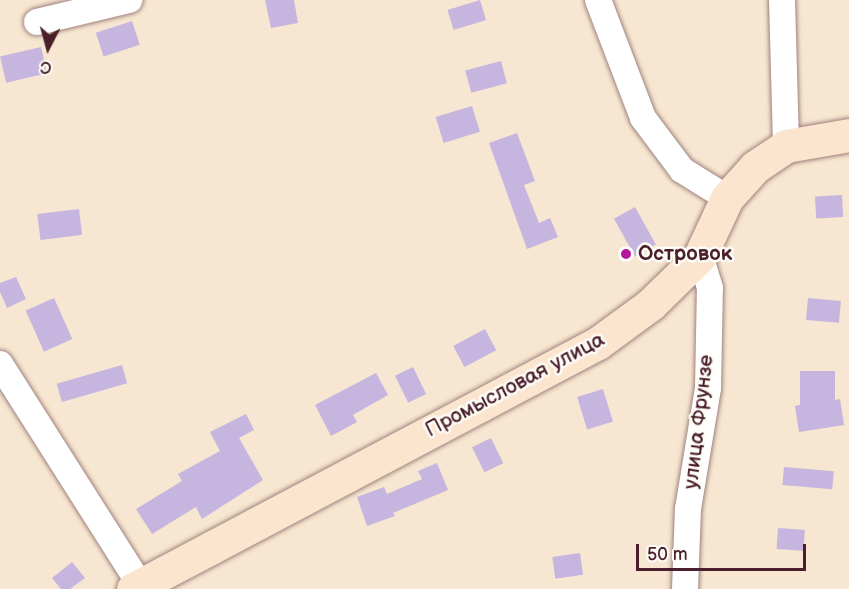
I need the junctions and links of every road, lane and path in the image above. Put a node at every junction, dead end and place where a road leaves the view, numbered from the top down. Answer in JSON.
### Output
{"nodes":[{"id":1,"x":129,"y":0,"type":"edge"},
{"id":2,"x":598,"y":0,"type":"edge"},
{"id":3,"x":782,"y":0,"type":"edge"},
{"id":4,"x":37,"y":22,"type":"dead end"},
{"id":5,"x":849,"y":135,"type":"edge"},
{"id":6,"x":786,"y":146,"type":"junction"},
{"id":7,"x":727,"y":198,"type":"junction"},
{"id":8,"x":700,"y":256,"type":"junction"},
{"id":9,"x":0,"y":364,"type":"edge"},
{"id":10,"x":139,"y":587,"type":"edge"},
{"id":11,"x":685,"y":589,"type":"edge"}],
"edges":[{"from":1,"to":4,"type":"street"},
{"from":2,"to":7,"type":"street"},
{"from":3,"to":6,"type":"street"},
{"from":5,"to":6,"type":"street","name":"Промысловая улица"},
{"from":6,"to":7,"type":"street","name":"Промысловая улица"},
{"from":7,"to":8,"type":"street","name":"Промысловая улица"},
{"from":8,"to":10,"type":"street","name":"Промысловая улица"},
{"from":8,"to":11,"type":"street","name":"улица Фрунзе"},
{"from":9,"to":10,"type":"street"}]}
